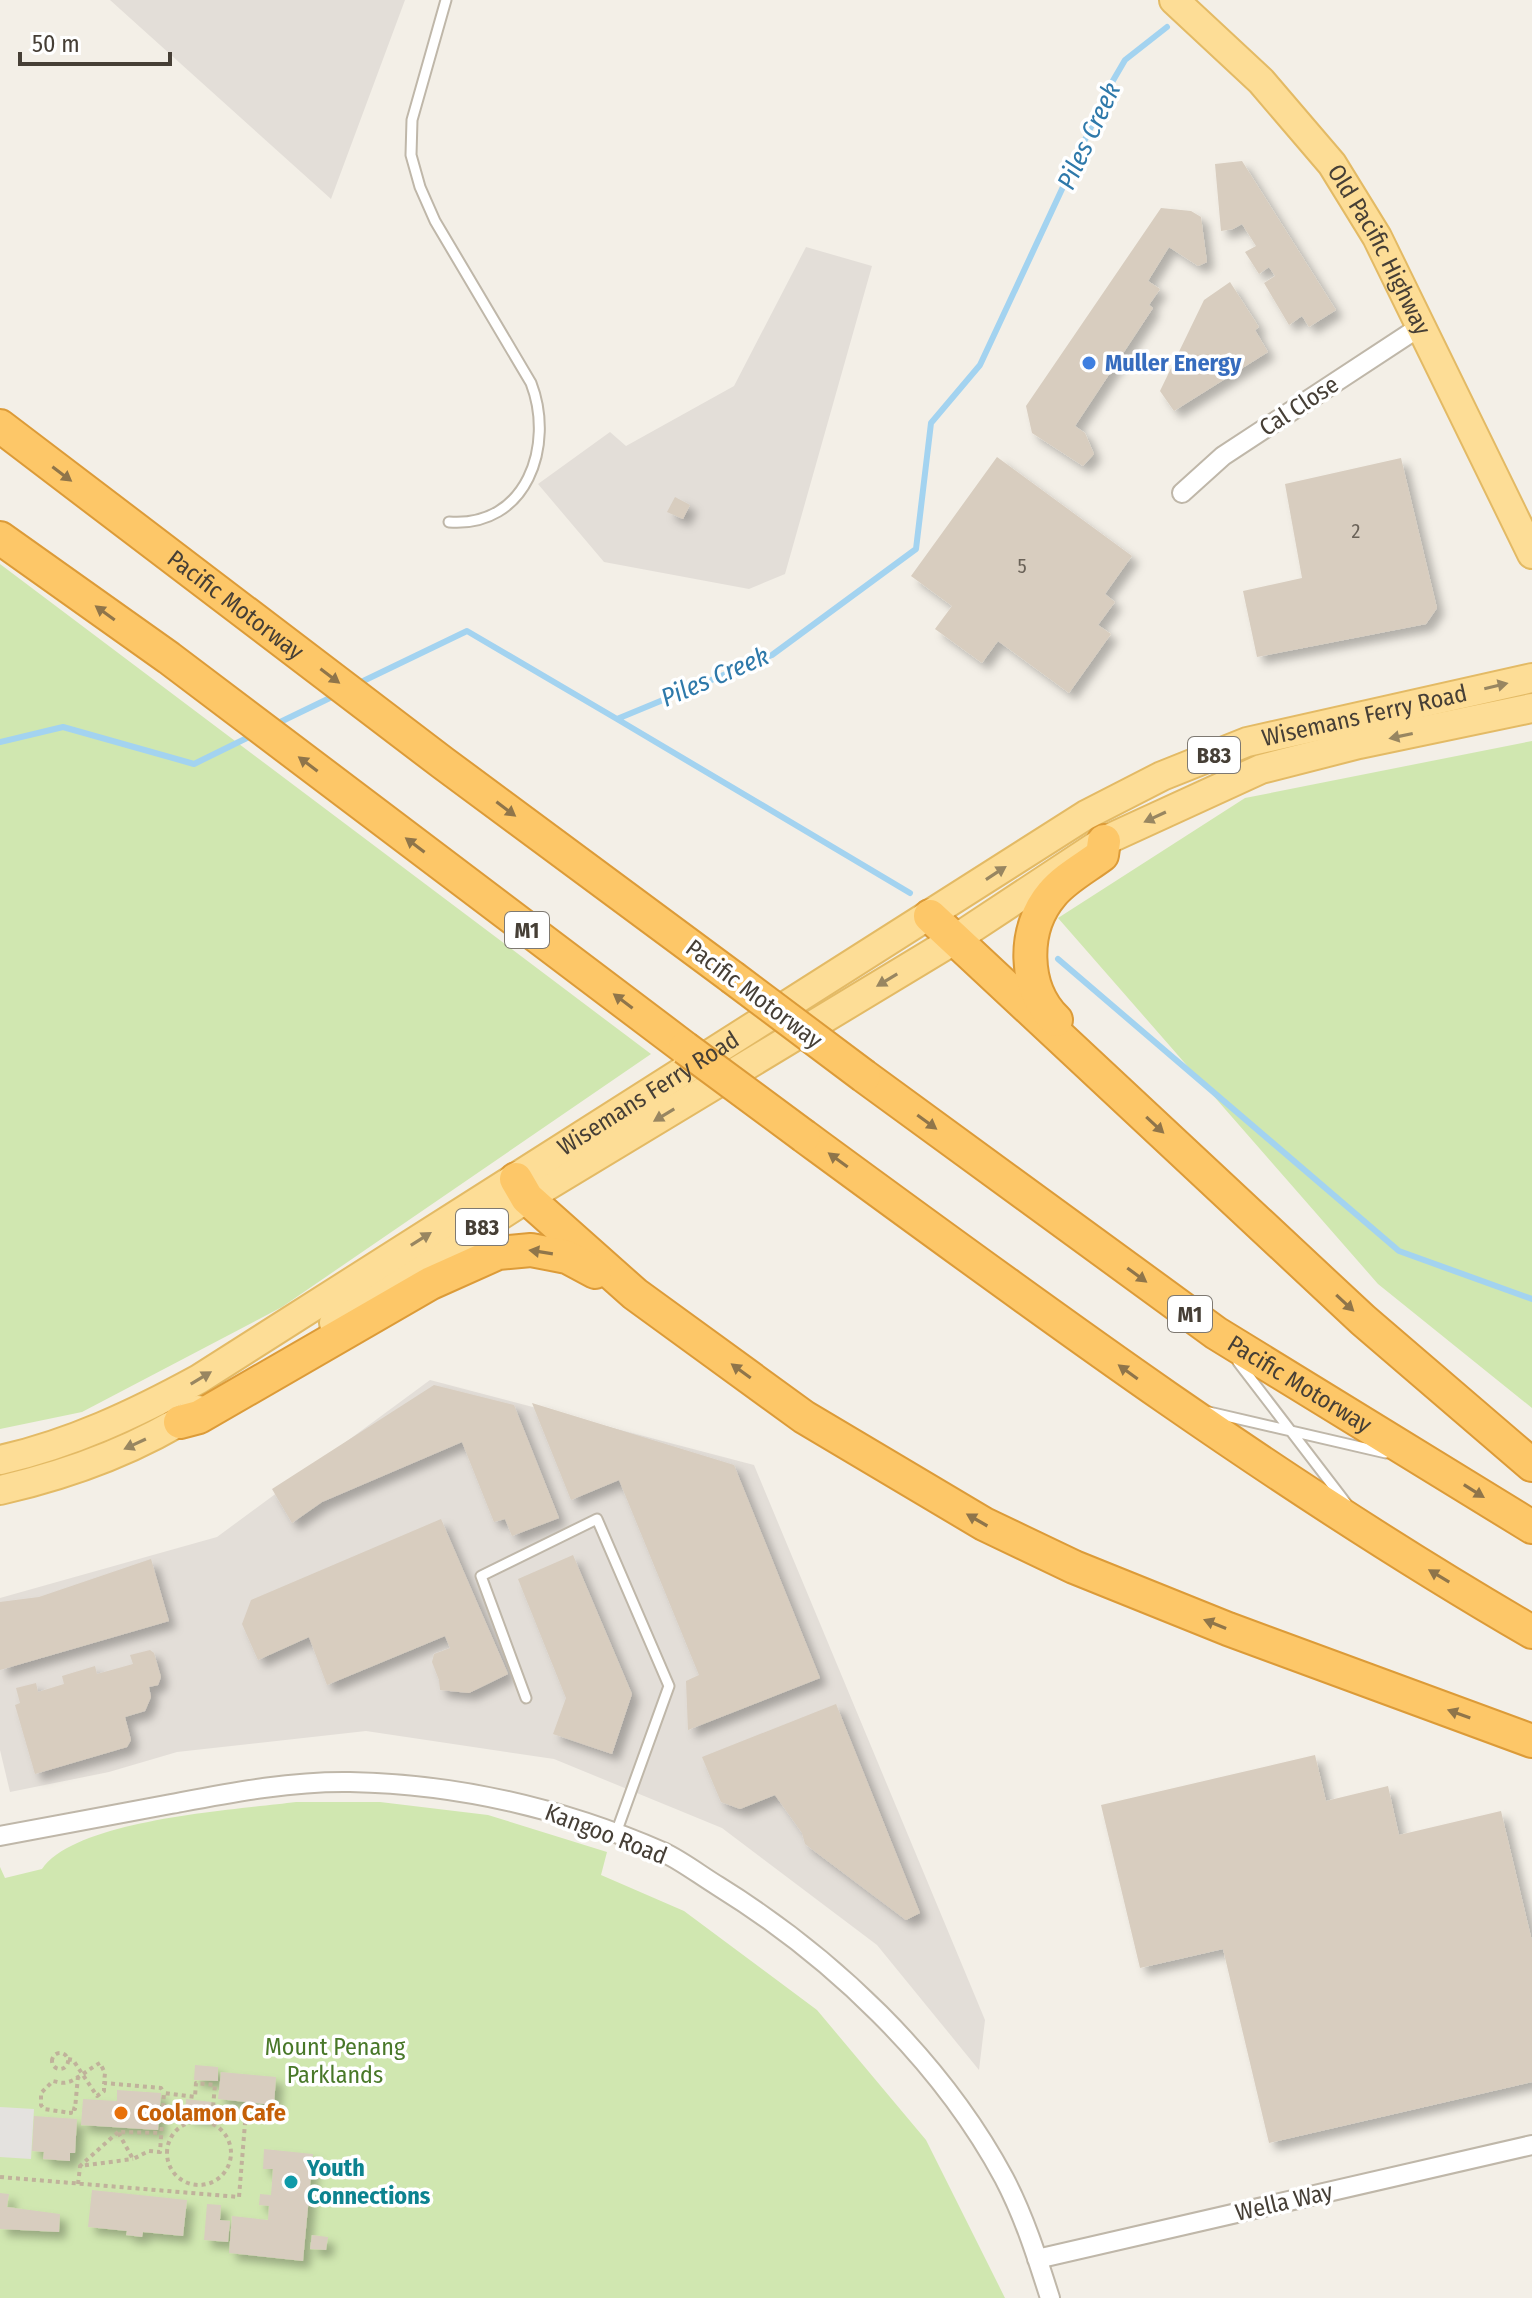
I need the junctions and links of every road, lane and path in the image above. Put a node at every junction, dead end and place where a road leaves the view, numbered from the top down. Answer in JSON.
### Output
{"nodes":[{"id":1,"x":446,"y":0,"type":"edge"},
{"id":2,"x":1174,"y":0,"type":"edge"},
{"id":3,"x":1421,"y":326,"type":"junction"},
{"id":4,"x":0,"y":426,"type":"edge"},
{"id":5,"x":1182,"y":493,"type":"dead end"},
{"id":6,"x":449,"y":522,"type":"dead end"},
{"id":7,"x":0,"y":538,"type":"edge"},
{"id":8,"x":1528,"y":548,"type":"edge"},
{"id":9,"x":1532,"y":575,"type":"edge"},
{"id":10,"x":1532,"y":678,"type":"edge"},
{"id":11,"x":1532,"y":708,"type":"edge"},
{"id":12,"x":1104,"y":841,"type":"junction"},
{"id":13,"x":930,"y":916,"type":"junction"},
{"id":14,"x":954,"y":940,"type":"junction"},
{"id":15,"x":1098,"y":1072,"type":"junction"},
{"id":16,"x":521,"y":1188,"type":"junction"},
{"id":17,"x":635,"y":1294,"type":"junction"},
{"id":18,"x":1216,"y":1333,"type":"junction"},
{"id":19,"x":1173,"y":1404,"type":"junction"},
{"id":20,"x":180,"y":1422,"type":"junction"},
{"id":21,"x":1292,"y":1431,"type":"junction"},
{"id":22,"x":0,"y":1460,"type":"edge"},
{"id":23,"x":1425,"y":1461,"type":"junction"},
{"id":24,"x":1532,"y":1465,"type":"edge"},
{"id":25,"x":0,"y":1490,"type":"edge"},
{"id":26,"x":1532,"y":1527,"type":"edge"},
{"id":27,"x":1369,"y":1534,"type":"junction"},
{"id":28,"x":1532,"y":1632,"type":"edge"},
{"id":29,"x":526,"y":1698,"type":"dead end"},
{"id":30,"x":1532,"y":1741,"type":"edge"},
{"id":31,"x":616,"y":1833,"type":"junction"},
{"id":32,"x":0,"y":1836,"type":"edge"},
{"id":33,"x":68,"y":2059,"type":"junction"},
{"id":34,"x":80,"y":2074,"type":"junction"},
{"id":35,"x":104,"y":2083,"type":"junction"},
{"id":36,"x":164,"y":2093,"type":"junction"},
{"id":37,"x":163,"y":2108,"type":"junction"},
{"id":38,"x":186,"y":2110,"type":"dead end"},
{"id":39,"x":118,"y":2132,"type":"junction"},
{"id":40,"x":161,"y":2133,"type":"junction"},
{"id":41,"x":1532,"y":2145,"type":"edge"},
{"id":42,"x":160,"y":2150,"type":"junction"},
{"id":43,"x":167,"y":2151,"type":"junction"},
{"id":44,"x":133,"y":2159,"type":"junction"},
{"id":45,"x":80,"y":2166,"type":"junction"},
{"id":46,"x":0,"y":2177,"type":"edge"},
{"id":47,"x":78,"y":2184,"type":"junction"},
{"id":48,"x":1037,"y":2259,"type":"junction"},
{"id":49,"x":1050,"y":2298,"type":"edge"}],
"edges":[{"from":1,"to":6,"type":"lane"},
{"from":2,"to":3,"type":"main road","name":"Old Pacific Highway"},
{"from":3,"to":5,"type":"street","name":"Cal Close"},
{"from":3,"to":8,"type":"main road","name":"Old Pacific Highway"},
{"from":4,"to":18,"type":"highway","name":"Pacific Motorway","number":"M1","one_way":true,"bridge":true},
{"from":19,"to":7,"type":"highway","number":"M1","one_way":true,"bridge":true},
{"from":8,"to":9,"type":"main road","name":"Old Pacific Highway"},
{"from":13,"to":10,"type":"main road","name":"Wisemans Ferry Road","number":"B83","one_way":true},
{"from":11,"to":12,"type":"main road","name":"Wisemans Ferry Road","number":"B83","one_way":true},
{"from":12,"to":14,"type":"main road","name":"Wisemans Ferry Road","number":"B83"},
{"from":12,"to":15,"type":"highway"},
{"from":13,"to":14,"type":"highway"},
{"from":13,"to":16,"type":"main road","name":"Wisemans Ferry Road","number":"B83"},
{"from":14,"to":15,"type":"highway"},
{"from":14,"to":16,"type":"main road","name":"Wisemans Ferry Road","number":"B83","one_way":true},
{"from":15,"to":24,"type":"highway","one_way":true},
{"from":16,"to":17,"type":"highway"},
{"from":16,"to":20,"type":"main road","name":"Wisemans Ferry Road","number":"B83"},
{"from":22,"to":16,"type":"main road","name":"Wisemans Ferry Road","number":"B83","one_way":true},
{"from":17,"to":20,"type":"highway","one_way":true},
{"from":30,"to":17,"type":"highway","one_way":true},
{"from":18,"to":21,"type":"lane"},
{"from":18,"to":23,"type":"highway","name":"Pacific Motorway","number":"M1"},
{"from":19,"to":21,"type":"lane"},
{"from":19,"to":27,"type":"highway","number":"M1"},
{"from":20,"to":25,"type":"main road","name":"Wisemans Ferry Road","number":"B83","one_way":true},
{"from":21,"to":23,"type":"lane"},
{"from":21,"to":27,"type":"lane"},
{"from":23,"to":26,"type":"highway","name":"Pacific Motorway","number":"M1","one_way":true},
{"from":28,"to":27,"type":"highway","number":"M1","one_way":true},
{"from":29,"to":31,"type":"lane"},
{"from":31,"to":32,"type":"street","name":"Kangoo Road"},
{"from":31,"to":48,"type":"street","name":"Kangoo Road"},
{"from":33,"to":33,"type":"path"},
{"from":33,"to":34,"type":"path"},
{"from":34,"to":34,"type":"path"},
{"from":34,"to":35,"type":"path"},
{"from":34,"to":35,"type":"path"},
{"from":35,"to":36,"type":"path"},
{"from":36,"to":37,"type":"path"},
{"from":36,"to":47,"type":"path"},
{"from":37,"to":38,"type":"path"},
{"from":37,"to":40,"type":"path"},
{"from":39,"to":40,"type":"path"},
{"from":39,"to":44,"type":"path"},
{"from":39,"to":45,"type":"path"},
{"from":40,"to":42,"type":"path"},
{"from":41,"to":48,"type":"street","name":"Wella Way"},
{"from":42,"to":43,"type":"path"},
{"from":42,"to":44,"type":"path"},
{"from":43,"to":43,"type":"path"},
{"from":44,"to":45,"type":"path"},
{"from":45,"to":47,"type":"path"},
{"from":46,"to":47,"type":"path"},
{"from":48,"to":49,"type":"street","name":"Kangoo Road"}]}
